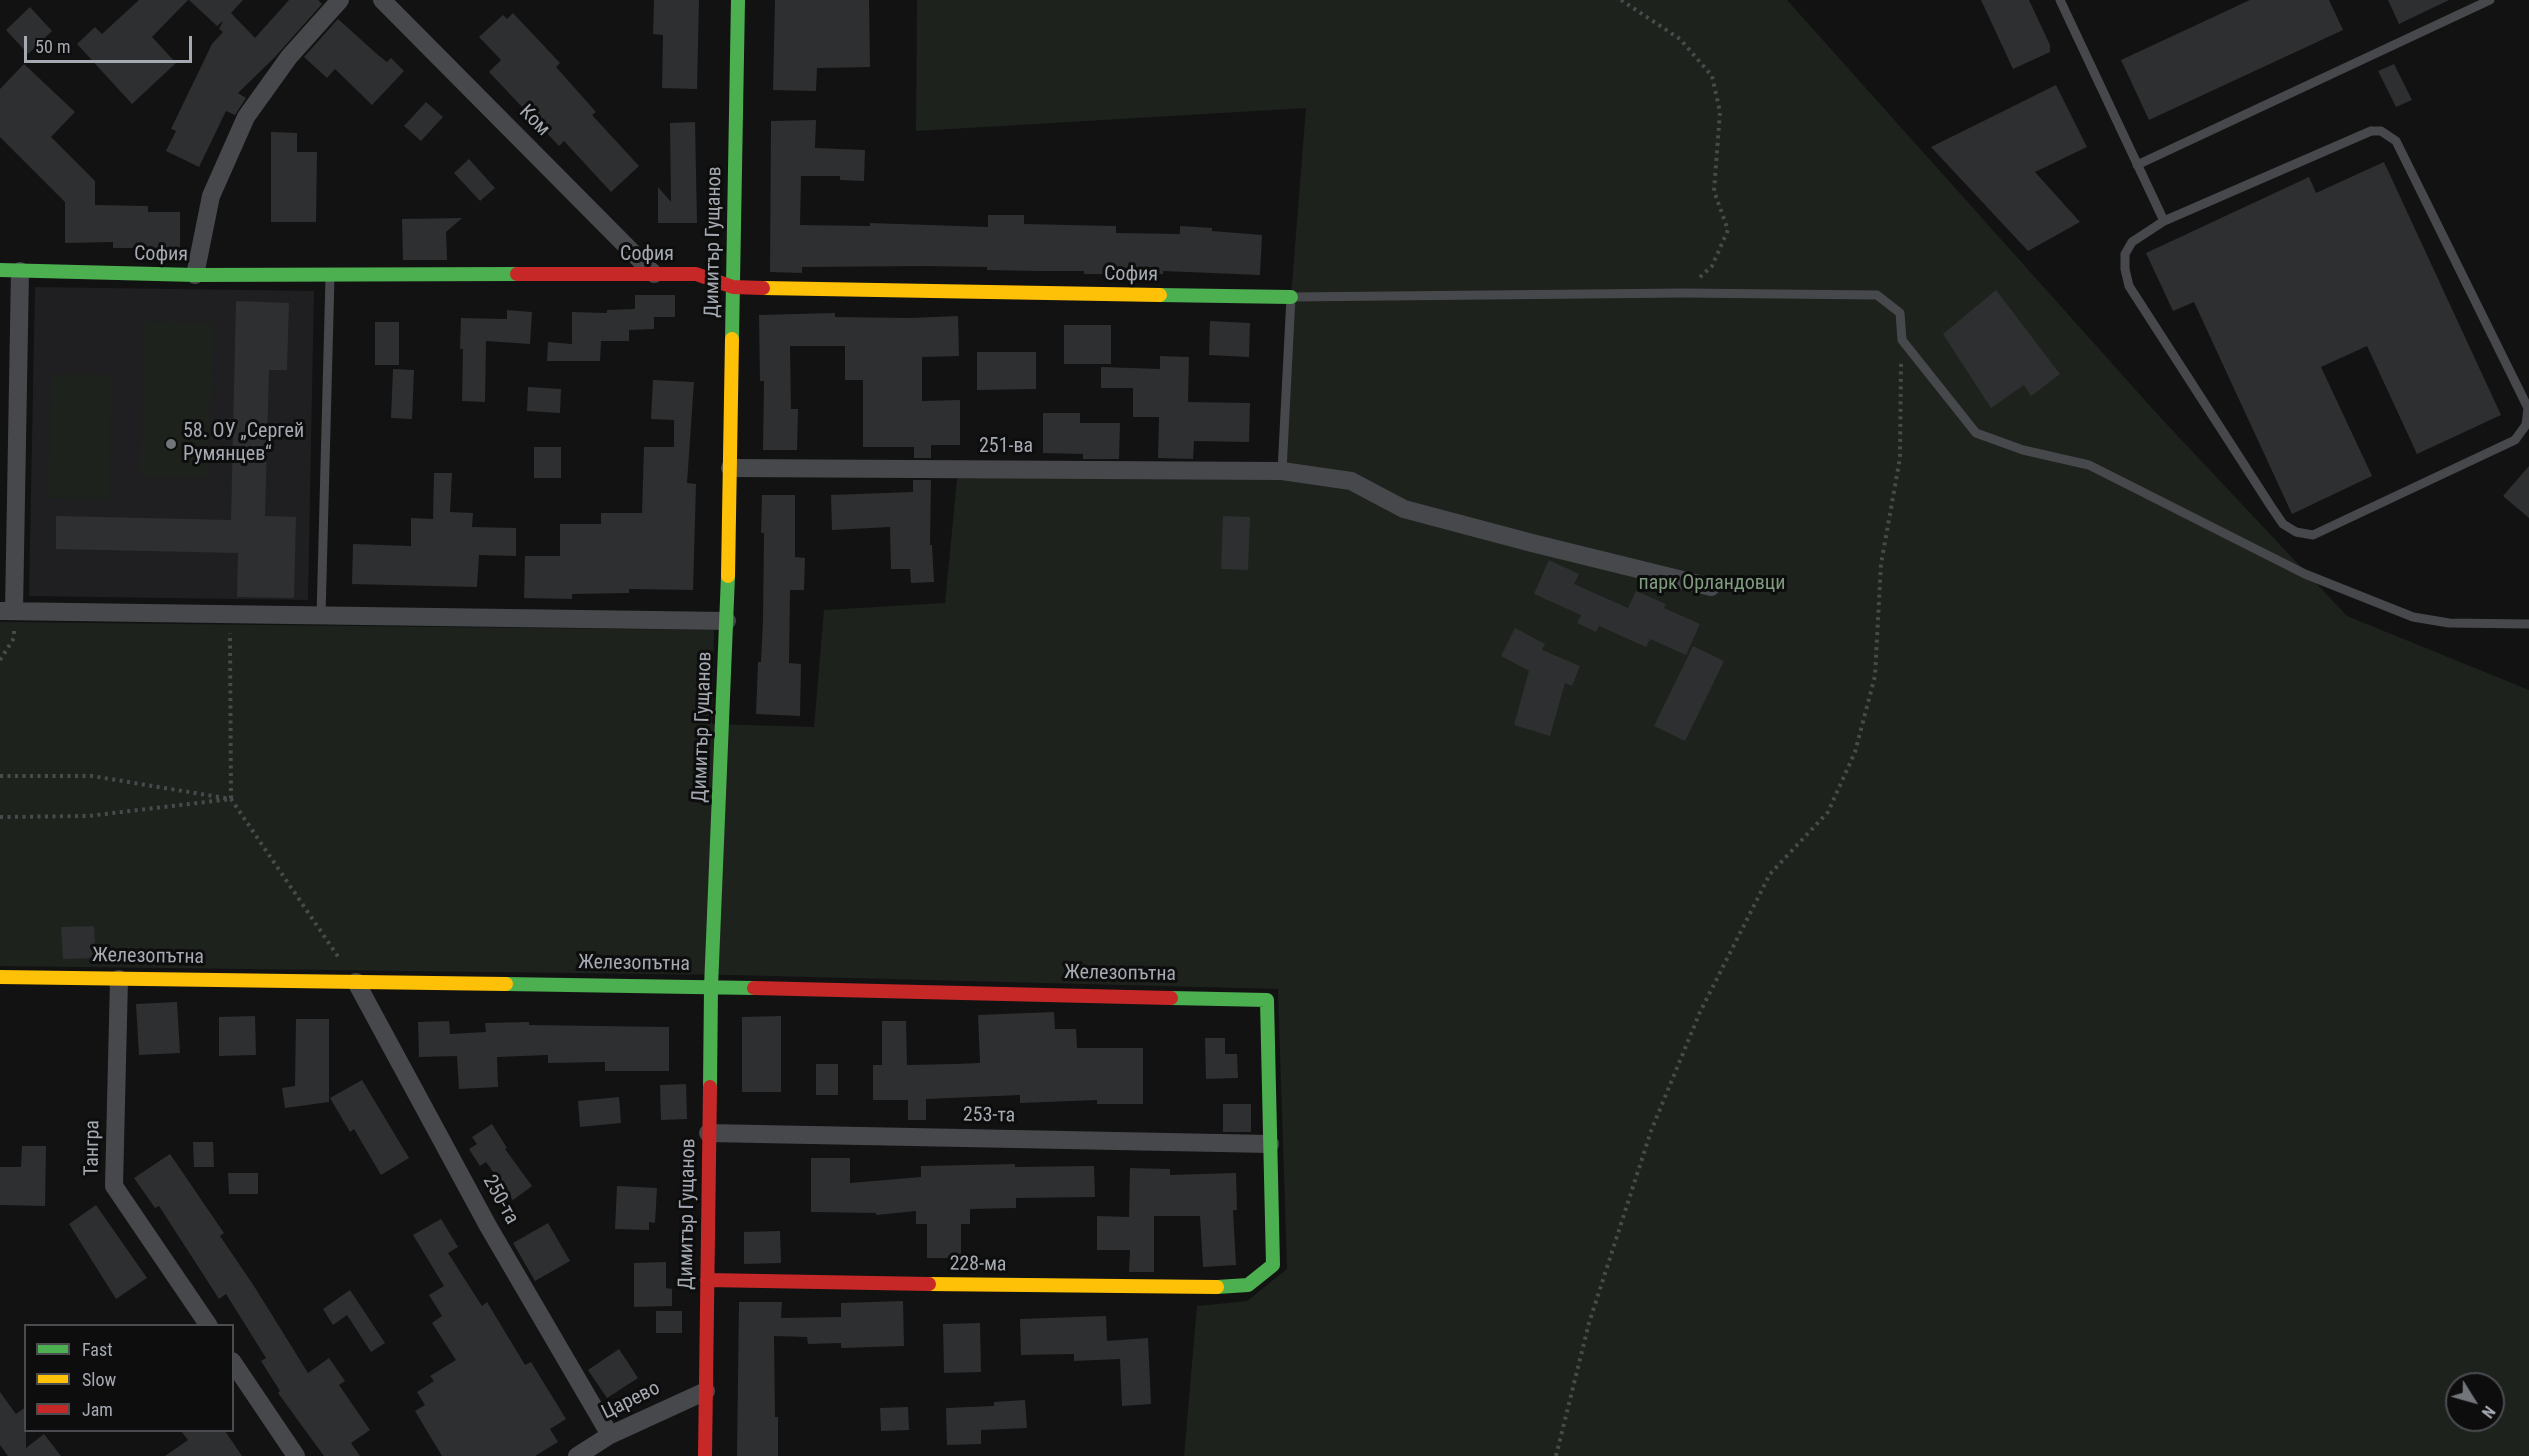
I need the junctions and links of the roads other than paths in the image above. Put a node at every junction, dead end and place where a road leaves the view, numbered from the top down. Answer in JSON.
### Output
{"nodes":[{"id":1,"x":340,"y":0,"type":"edge"},
{"id":2,"x":382,"y":0,"type":"edge"},
{"id":3,"x":738,"y":0,"type":"edge"},
{"id":4,"x":2061,"y":0,"type":"edge"},
{"id":5,"x":2490,"y":0,"type":"edge"},
{"id":6,"x":2137,"y":165,"type":"junction"},
{"id":7,"x":2164,"y":221,"type":"junction"},
{"id":8,"x":0,"y":270,"type":"edge"},
{"id":9,"x":20,"y":270,"type":"junction"},
{"id":10,"x":654,"y":274,"type":"junction"},
{"id":11,"x":195,"y":275,"type":"junction"},
{"id":12,"x":330,"y":275,"type":"junction"},
{"id":13,"x":733,"y":287,"type":"junction"},
{"id":14,"x":1291,"y":297,"type":"junction"},
{"id":15,"x":730,"y":468,"type":"junction"},
{"id":16,"x":1282,"y":471,"type":"junction"},
{"id":17,"x":1711,"y":587,"type":"dead end"},
{"id":18,"x":7,"y":611,"type":"edge"},
{"id":19,"x":321,"y":616,"type":"junction"},
{"id":20,"x":727,"y":621,"type":"junction"},
{"id":21,"x":2529,"y":624,"type":"edge"},
{"id":22,"x":0,"y":977,"type":"edge"},
{"id":23,"x":119,"y":979,"type":"junction"},
{"id":24,"x":356,"y":982,"type":"junction"},
{"id":25,"x":711,"y":987,"type":"junction"},
{"id":26,"x":708,"y":1133,"type":"junction"},
{"id":27,"x":1270,"y":1144,"type":"junction"},
{"id":28,"x":707,"y":1280,"type":"junction"},
{"id":29,"x":207,"y":1324,"type":"edge"},
{"id":30,"x":234,"y":1364,"type":"edge"},
{"id":31,"x":706,"y":1391,"type":"junction"},
{"id":32,"x":610,"y":1435,"type":"junction"},
{"id":33,"x":296,"y":1456,"type":"edge"},
{"id":34,"x":577,"y":1456,"type":"edge"},
{"id":35,"x":705,"y":1456,"type":"edge"}],
"edges":[{"from":1,"to":11,"type":"street"},
{"from":2,"to":10,"type":"street","name":"Ком"},
{"from":3,"to":13,"type":"street","name":"Димитър Гущанов"},
{"from":4,"to":6,"type":"lane"},
{"from":5,"to":6,"type":"lane"},
{"from":6,"to":7,"type":"lane"},
{"from":7,"to":7,"type":"lane"},
{"from":8,"to":9,"type":"street","name":"София"},
{"from":9,"to":11,"type":"street","name":"София"},
{"from":9,"to":18,"type":"street"},
{"from":10,"to":12,"type":"street","name":"София"},
{"from":10,"to":13,"type":"street","name":"София"},
{"from":11,"to":12,"type":"street","name":"София"},
{"from":12,"to":19,"type":"lane"},
{"from":13,"to":14,"type":"street","name":"София"},
{"from":13,"to":15,"type":"street","name":"Димитър Гущанов"},
{"from":14,"to":16,"type":"lane"},
{"from":14,"to":21,"type":"lane"},
{"from":15,"to":16,"type":"street","name":"251-ва"},
{"from":15,"to":20,"type":"street","name":"Димитър Гущанов"},
{"from":16,"to":17,"type":"street","name":"251-ва"},
{"from":18,"to":19,"type":"street"},
{"from":19,"to":20,"type":"street"},
{"from":20,"to":25,"type":"street","name":"Димитър Гущанов"},
{"from":22,"to":23,"type":"street","name":"Железопътна"},
{"from":23,"to":24,"type":"street","name":"Железопътна"},
{"from":23,"to":29,"type":"street","name":"Тангра"},
{"from":24,"to":25,"type":"street","name":"Железопътна"},
{"from":24,"to":32,"type":"street","name":"250-та"},
{"from":25,"to":26,"type":"street","name":"Димитър Гущанов"},
{"from":25,"to":27,"type":"street","name":"Железопътна"},
{"from":26,"to":27,"type":"street","name":"253-та"},
{"from":26,"to":28,"type":"street","name":"Димитър Гущанов"},
{"from":27,"to":28,"type":"street","name":"228-ма"},
{"from":28,"to":31,"type":"street","name":"Димитър Гущанов"},
{"from":30,"to":33,"type":"street"},
{"from":31,"to":32,"type":"street","name":"Царево"},
{"from":31,"to":35,"type":"street","name":"Димитър Гущанов"},
{"from":32,"to":34,"type":"street","name":"Царево"}]}
